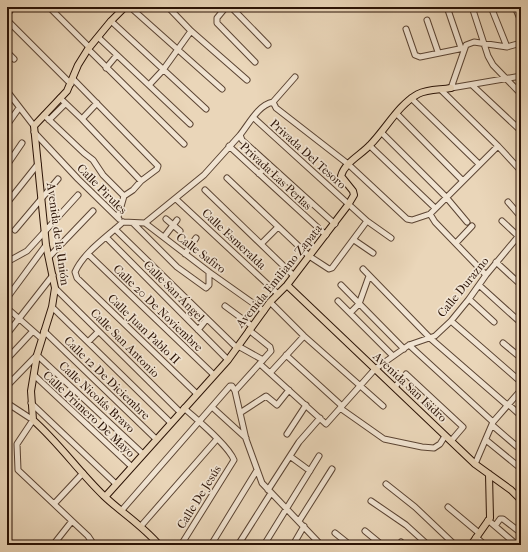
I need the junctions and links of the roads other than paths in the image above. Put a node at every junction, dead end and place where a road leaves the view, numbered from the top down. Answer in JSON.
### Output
{"nodes":[{"id":1,"x":13,"y":7,"type":"edge"},
{"id":2,"x":49,"y":7,"type":"edge"},
{"id":3,"x":115,"y":7,"type":"edge"},
{"id":4,"x":125,"y":7,"type":"edge"},
{"id":5,"x":130,"y":7,"type":"edge"},
{"id":6,"x":168,"y":7,"type":"edge"},
{"id":7,"x":226,"y":7,"type":"edge"},
{"id":8,"x":231,"y":7,"type":"edge"},
{"id":9,"x":447,"y":7,"type":"edge"},
{"id":10,"x":472,"y":7,"type":"edge"},
{"id":11,"x":492,"y":7,"type":"edge"},
{"id":12,"x":515,"y":7,"type":"edge"},
{"id":13,"x":119,"y":12,"type":"junction"},
{"id":14,"x":7,"y":15,"type":"edge"},
{"id":15,"x":7,"y":20,"type":"edge"},
{"id":16,"x":427,"y":20,"type":"dead end"},
{"id":17,"x":110,"y":21,"type":"junction"},
{"id":18,"x":521,"y":21,"type":"edge"},
{"id":19,"x":406,"y":29,"type":"dead end"},
{"id":20,"x":192,"y":31,"type":"junction"},
{"id":21,"x":98,"y":37,"type":"junction"},
{"id":22,"x":483,"y":43,"type":"junction"},
{"id":23,"x":521,"y":43,"type":"edge"},
{"id":24,"x":268,"y":46,"type":"dead end"},
{"id":25,"x":507,"y":47,"type":"junction"},
{"id":26,"x":88,"y":48,"type":"junction"},
{"id":27,"x":463,"y":48,"type":"junction"},
{"id":28,"x":178,"y":51,"type":"junction"},
{"id":29,"x":7,"y":52,"type":"edge"},
{"id":30,"x":438,"y":52,"type":"junction"},
{"id":31,"x":117,"y":55,"type":"junction"},
{"id":32,"x":14,"y":59,"type":"dead end"},
{"id":33,"x":255,"y":62,"type":"dead end"},
{"id":34,"x":106,"y":68,"type":"junction"},
{"id":35,"x":163,"y":70,"type":"junction"},
{"id":36,"x":521,"y":76,"type":"edge"},
{"id":37,"x":295,"y":77,"type":"dead end"},
{"id":38,"x":506,"y":79,"type":"junction"},
{"id":39,"x":247,"y":80,"type":"dead end"},
{"id":40,"x":72,"y":82,"type":"junction"},
{"id":41,"x":472,"y":84,"type":"junction"},
{"id":42,"x":149,"y":85,"type":"junction"},
{"id":43,"x":451,"y":88,"type":"junction"},
{"id":44,"x":222,"y":89,"type":"dead end"},
{"id":45,"x":442,"y":90,"type":"junction"},
{"id":46,"x":7,"y":91,"type":"edge"},
{"id":47,"x":521,"y":94,"type":"edge"},
{"id":48,"x":60,"y":98,"type":"junction"},
{"id":49,"x":412,"y":98,"type":"junction"},
{"id":50,"x":273,"y":102,"type":"junction"},
{"id":51,"x":97,"y":103,"type":"junction"},
{"id":52,"x":65,"y":104,"type":"junction"},
{"id":53,"x":19,"y":108,"type":"junction"},
{"id":54,"x":206,"y":109,"type":"dead end"},
{"id":55,"x":397,"y":114,"type":"junction"},
{"id":56,"x":44,"y":115,"type":"junction"},
{"id":57,"x":254,"y":118,"type":"junction"},
{"id":58,"x":82,"y":119,"type":"junction"},
{"id":59,"x":49,"y":120,"type":"junction"},
{"id":60,"x":190,"y":124,"type":"dead end"},
{"id":61,"x":7,"y":125,"type":"edge"},
{"id":62,"x":34,"y":129,"type":"junction"},
{"id":63,"x":521,"y":131,"type":"edge"},
{"id":64,"x":381,"y":132,"type":"junction"},
{"id":65,"x":240,"y":136,"type":"junction"},
{"id":66,"x":22,"y":143,"type":"dead end"},
{"id":67,"x":184,"y":144,"type":"dead end"},
{"id":68,"x":230,"y":146,"type":"junction"},
{"id":69,"x":370,"y":146,"type":"junction"},
{"id":70,"x":498,"y":146,"type":"junction"},
{"id":71,"x":38,"y":164,"type":"junction"},
{"id":72,"x":268,"y":164,"type":"junction"},
{"id":73,"x":348,"y":164,"type":"junction"},
{"id":74,"x":479,"y":164,"type":"junction"},
{"id":75,"x":7,"y":165,"type":"edge"},
{"id":76,"x":521,"y":171,"type":"edge"},
{"id":77,"x":259,"y":174,"type":"junction"},
{"id":78,"x":227,"y":178,"type":"dead end"},
{"id":79,"x":58,"y":179,"type":"dead end"},
{"id":80,"x":140,"y":181,"type":"junction"},
{"id":81,"x":463,"y":181,"type":"junction"},
{"id":82,"x":205,"y":190,"type":"dead end"},
{"id":83,"x":78,"y":195,"type":"dead end"},
{"id":84,"x":124,"y":196,"type":"junction"},
{"id":85,"x":446,"y":197,"type":"junction"},
{"id":86,"x":176,"y":199,"type":"junction"},
{"id":87,"x":41,"y":200,"type":"junction"},
{"id":88,"x":508,"y":202,"type":"dead end"},
{"id":89,"x":7,"y":203,"type":"edge"},
{"id":90,"x":348,"y":205,"type":"junction"},
{"id":91,"x":435,"y":208,"type":"junction"},
{"id":92,"x":93,"y":211,"type":"dead end"},
{"id":93,"x":430,"y":214,"type":"junction"},
{"id":94,"x":118,"y":217,"type":"junction"},
{"id":95,"x":521,"y":217,"type":"edge"},
{"id":96,"x":166,"y":219,"type":"dead end"},
{"id":97,"x":177,"y":220,"type":"dead end"},
{"id":98,"x":367,"y":221,"type":"junction"},
{"id":99,"x":502,"y":221,"type":"dead end"},
{"id":100,"x":123,"y":222,"type":"junction"},
{"id":101,"x":467,"y":222,"type":"dead end"},
{"id":102,"x":133,"y":223,"type":"junction"},
{"id":103,"x":146,"y":223,"type":"junction"},
{"id":104,"x":334,"y":224,"type":"junction"},
{"id":105,"x":173,"y":225,"type":"junction"},
{"id":106,"x":472,"y":226,"type":"dead end"},
{"id":107,"x":278,"y":227,"type":"junction"},
{"id":108,"x":115,"y":229,"type":"junction"},
{"id":109,"x":15,"y":230,"type":"dead end"},
{"id":110,"x":180,"y":230,"type":"dead end"},
{"id":111,"x":154,"y":231,"type":"junction"},
{"id":112,"x":45,"y":232,"type":"junction"},
{"id":113,"x":519,"y":234,"type":"edge"},
{"id":114,"x":326,"y":235,"type":"junction"},
{"id":115,"x":106,"y":237,"type":"junction"},
{"id":116,"x":164,"y":237,"type":"junction"},
{"id":117,"x":196,"y":238,"type":"dead end"},
{"id":118,"x":392,"y":238,"type":"dead end"},
{"id":119,"x":148,"y":240,"type":"junction"},
{"id":120,"x":354,"y":240,"type":"junction"},
{"id":121,"x":456,"y":243,"type":"junction"},
{"id":122,"x":261,"y":244,"type":"junction"},
{"id":123,"x":46,"y":245,"type":"junction"},
{"id":124,"x":373,"y":253,"type":"dead end"},
{"id":125,"x":88,"y":254,"type":"junction"},
{"id":126,"x":140,"y":254,"type":"junction"},
{"id":127,"x":184,"y":254,"type":"junction"},
{"id":128,"x":309,"y":256,"type":"junction"},
{"id":129,"x":49,"y":257,"type":"junction"},
{"id":130,"x":7,"y":262,"type":"edge"},
{"id":131,"x":496,"y":262,"type":"junction"},
{"id":132,"x":133,"y":264,"type":"junction"},
{"id":133,"x":363,"y":269,"type":"dead end"},
{"id":134,"x":209,"y":272,"type":"junction"},
{"id":135,"x":53,"y":275,"type":"junction"},
{"id":136,"x":486,"y":275,"type":"junction"},
{"id":137,"x":294,"y":276,"type":"junction"},
{"id":138,"x":369,"y":276,"type":"junction"},
{"id":139,"x":77,"y":278,"type":"joint"},
{"id":140,"x":287,"y":285,"type":"junction"},
{"id":141,"x":341,"y":285,"type":"dead end"},
{"id":142,"x":479,"y":285,"type":"junction"},
{"id":143,"x":521,"y":285,"type":"edge"},
{"id":144,"x":55,"y":288,"type":"junction"},
{"id":145,"x":278,"y":294,"type":"junction"},
{"id":146,"x":7,"y":298,"type":"edge"},
{"id":147,"x":469,"y":299,"type":"junction"},
{"id":148,"x":338,"y":301,"type":"dead end"},
{"id":149,"x":270,"y":302,"type":"junction"},
{"id":150,"x":359,"y":304,"type":"junction"},
{"id":151,"x":225,"y":306,"type":"dead end"},
{"id":152,"x":52,"y":307,"type":"junction"},
{"id":153,"x":7,"y":308,"type":"edge"},
{"id":154,"x":264,"y":311,"type":"junction"},
{"id":155,"x":350,"y":313,"type":"junction"},
{"id":156,"x":20,"y":319,"type":"junction"},
{"id":157,"x":206,"y":320,"type":"junction"},
{"id":158,"x":451,"y":321,"type":"junction"},
{"id":159,"x":494,"y":322,"type":"dead end"},
{"id":160,"x":521,"y":323,"type":"edge"},
{"id":161,"x":251,"y":328,"type":"junction"},
{"id":162,"x":198,"y":330,"type":"junction"},
{"id":163,"x":33,"y":331,"type":"junction"},
{"id":164,"x":44,"y":331,"type":"junction"},
{"id":165,"x":98,"y":332,"type":"junction"},
{"id":166,"x":7,"y":334,"type":"edge"},
{"id":167,"x":304,"y":336,"type":"junction"},
{"id":168,"x":41,"y":338,"type":"junction"},
{"id":169,"x":430,"y":338,"type":"junction"},
{"id":170,"x":88,"y":342,"type":"junction"},
{"id":171,"x":504,"y":343,"type":"dead end"},
{"id":172,"x":409,"y":345,"type":"junction"},
{"id":173,"x":238,"y":347,"type":"junction"},
{"id":174,"x":404,"y":348,"type":"junction"},
{"id":175,"x":37,"y":355,"type":"junction"},
{"id":176,"x":286,"y":355,"type":"junction"},
{"id":177,"x":393,"y":356,"type":"junction"},
{"id":178,"x":521,"y":358,"type":"edge"},
{"id":179,"x":7,"y":359,"type":"edge"},
{"id":180,"x":228,"y":360,"type":"junction"},
{"id":181,"x":261,"y":362,"type":"junction"},
{"id":182,"x":374,"y":369,"type":"junction"},
{"id":183,"x":270,"y":373,"type":"junction"},
{"id":184,"x":214,"y":375,"type":"junction"},
{"id":185,"x":34,"y":376,"type":"junction"},
{"id":186,"x":521,"y":382,"type":"edge"},
{"id":187,"x":7,"y":386,"type":"edge"},
{"id":188,"x":360,"y":387,"type":"junction"},
{"id":189,"x":395,"y":387,"type":"junction"},
{"id":190,"x":289,"y":390,"type":"junction"},
{"id":191,"x":521,"y":390,"type":"edge"},
{"id":192,"x":235,"y":391,"type":"junction"},
{"id":193,"x":197,"y":394,"type":"junction"},
{"id":194,"x":31,"y":402,"type":"junction"},
{"id":195,"x":7,"y":403,"type":"edge"},
{"id":196,"x":508,"y":404,"type":"junction"},
{"id":197,"x":306,"y":406,"type":"junction"},
{"id":198,"x":383,"y":406,"type":"dead end"},
{"id":199,"x":212,"y":407,"type":"junction"},
{"id":200,"x":341,"y":407,"type":"junction"},
{"id":201,"x":182,"y":410,"type":"junction"},
{"id":202,"x":240,"y":413,"type":"junction"},
{"id":203,"x":521,"y":416,"type":"edge"},
{"id":204,"x":320,"y":418,"type":"junction"},
{"id":205,"x":33,"y":420,"type":"junction"},
{"id":206,"x":199,"y":422,"type":"junction"},
{"id":207,"x":171,"y":423,"type":"junction"},
{"id":208,"x":493,"y":424,"type":"junction"},
{"id":209,"x":287,"y":434,"type":"dead end"},
{"id":210,"x":445,"y":436,"type":"junction"},
{"id":211,"x":156,"y":439,"type":"junction"},
{"id":212,"x":217,"y":439,"type":"junction"},
{"id":213,"x":246,"y":439,"type":"junction"},
{"id":214,"x":486,"y":440,"type":"junction"},
{"id":215,"x":451,"y":441,"type":"junction"},
{"id":216,"x":521,"y":450,"type":"edge"},
{"id":217,"x":142,"y":454,"type":"junction"},
{"id":218,"x":319,"y":456,"type":"dead end"},
{"id":219,"x":291,"y":457,"type":"junction"},
{"id":220,"x":475,"y":464,"type":"junction"},
{"id":221,"x":132,"y":466,"type":"junction"},
{"id":222,"x":519,"y":467,"type":"dead end"},
{"id":223,"x":332,"y":469,"type":"dead end"},
{"id":224,"x":257,"y":470,"type":"junction"},
{"id":225,"x":310,"y":470,"type":"junction"},
{"id":226,"x":83,"y":473,"type":"junction"},
{"id":227,"x":489,"y":474,"type":"junction"},
{"id":228,"x":116,"y":484,"type":"junction"},
{"id":229,"x":386,"y":484,"type":"dead end"},
{"id":230,"x":269,"y":491,"type":"junction"},
{"id":231,"x":105,"y":497,"type":"junction"},
{"id":232,"x":521,"y":500,"type":"edge"},
{"id":233,"x":371,"y":501,"type":"dead end"},
{"id":234,"x":54,"y":504,"type":"junction"},
{"id":235,"x":448,"y":507,"type":"dead end"},
{"id":236,"x":286,"y":509,"type":"junction"},
{"id":237,"x":122,"y":510,"type":"junction"},
{"id":238,"x":488,"y":520,"type":"junction"},
{"id":239,"x":72,"y":521,"type":"junction"},
{"id":240,"x":300,"y":521,"type":"junction"},
{"id":241,"x":141,"y":526,"type":"junction"},
{"id":242,"x":304,"y":526,"type":"junction"},
{"id":243,"x":495,"y":526,"type":"junction"},
{"id":244,"x":365,"y":531,"type":"dead end"},
{"id":245,"x":335,"y":533,"type":"dead end"},
{"id":246,"x":521,"y":533,"type":"edge"},
{"id":247,"x":478,"y":535,"type":"junction"},
{"id":248,"x":53,"y":545,"type":"edge"},
{"id":249,"x":94,"y":545,"type":"edge"},
{"id":250,"x":159,"y":545,"type":"edge"},
{"id":251,"x":180,"y":545,"type":"edge"},
{"id":252,"x":211,"y":545,"type":"edge"},
{"id":253,"x":238,"y":545,"type":"edge"},
{"id":254,"x":264,"y":545,"type":"edge"},
{"id":255,"x":293,"y":545,"type":"edge"},
{"id":256,"x":321,"y":545,"type":"edge"},
{"id":257,"x":350,"y":545,"type":"edge"},
{"id":258,"x":382,"y":545,"type":"edge"},
{"id":259,"x":428,"y":545,"type":"edge"},
{"id":260,"x":455,"y":545,"type":"edge"},
{"id":261,"x":471,"y":545,"type":"edge"},
{"id":262,"x":485,"y":545,"type":"edge"},
{"id":263,"x":517,"y":545,"type":"edge"}],
"edges":[{"from":1,"to":14,"type":"street"},
{"from":2,"to":26,"type":"street"},
{"from":3,"to":13,"type":"street"},
{"from":4,"to":13,"type":"main road"},
{"from":5,"to":28,"type":"street"},
{"from":6,"to":20,"type":"street"},
{"from":7,"to":33,"type":"street"},
{"from":8,"to":24,"type":"street"},
{"from":9,"to":27,"type":"street"},
{"from":10,"to":22,"type":"street"},
{"from":11,"to":25,"type":"street"},
{"from":12,"to":18,"type":"street"},
{"from":13,"to":17,"type":"main road"},
{"from":15,"to":40,"type":"street"},
{"from":16,"to":30,"type":"street"},
{"from":17,"to":21,"type":"main road"},
{"from":17,"to":35,"type":"street"},
{"from":19,"to":30,"type":"street"},
{"from":20,"to":28,"type":"street"},
{"from":20,"to":39,"type":"street"},
{"from":21,"to":26,"type":"main road"},
{"from":21,"to":31,"type":"street"},
{"from":22,"to":25,"type":"street"},
{"from":22,"to":27,"type":"street"},
{"from":22,"to":38,"type":"street"},
{"from":23,"to":25,"type":"street"},
{"from":26,"to":34,"type":"street"},
{"from":26,"to":40,"type":"main road"},
{"from":27,"to":30,"type":"street"},
{"from":27,"to":43,"type":"street"},
{"from":28,"to":35,"type":"street"},
{"from":28,"to":44,"type":"street"},
{"from":29,"to":32,"type":"street"},
{"from":31,"to":34,"type":"street"},
{"from":31,"to":42,"type":"street"},
{"from":34,"to":67,"type":"street"},
{"from":35,"to":42,"type":"street"},
{"from":35,"to":54,"type":"street"},
{"from":36,"to":38,"type":"street"},
{"from":37,"to":50,"type":"street"},
{"from":38,"to":41,"type":"street"},
{"from":38,"to":47,"type":"street"},
{"from":40,"to":48,"type":"main road"},
{"from":40,"to":51,"type":"street"},
{"from":41,"to":43,"type":"street"},
{"from":41,"to":63,"type":"street"},
{"from":42,"to":60,"type":"street"},
{"from":43,"to":45,"type":"main road"},
{"from":45,"to":49,"type":"main road"},
{"from":45,"to":70,"type":"street"},
{"from":46,"to":53,"type":"street","name":"Calle Pirules"},
{"from":48,"to":52,"type":"street"},
{"from":48,"to":56,"type":"main road"},
{"from":49,"to":55,"type":"main road"},
{"from":49,"to":74,"type":"street"},
{"from":50,"to":57,"type":"street"},
{"from":50,"to":73,"type":"street"},
{"from":51,"to":58,"type":"street"},
{"from":51,"to":80,"type":"street"},
{"from":52,"to":58,"type":"street"},
{"from":52,"to":59,"type":"street"},
{"from":53,"to":61,"type":"street"},
{"from":53,"to":62,"type":"street","name":"Calle Pirules"},
{"from":55,"to":64,"type":"main road"},
{"from":55,"to":81,"type":"street"},
{"from":56,"to":59,"type":"street"},
{"from":56,"to":62,"type":"main road"},
{"from":57,"to":65,"type":"street"},
{"from":57,"to":90,"type":"street","name":"Privada Del Tesoro"},
{"from":58,"to":80,"type":"street"},
{"from":59,"to":84,"type":"street"},
{"from":62,"to":71,"type":"main road","name":"Avenida de la Unión"},
{"from":62,"to":94,"type":"street","name":"Calle Pirules"},
{"from":64,"to":69,"type":"main road"},
{"from":64,"to":85,"type":"street"},
{"from":65,"to":68,"type":"street"},
{"from":65,"to":72,"type":"street"},
{"from":66,"to":75,"type":"street"},
{"from":68,"to":77,"type":"street","name":"Privada Las Perlas"},
{"from":68,"to":86,"type":"street"},
{"from":69,"to":73,"type":"main road"},
{"from":69,"to":91,"type":"street"},
{"from":70,"to":74,"type":"street"},
{"from":70,"to":76,"type":"street"},
{"from":71,"to":87,"type":"main road","name":"Avenida de la Unión"},
{"from":71,"to":89,"type":"street"},
{"from":72,"to":77,"type":"street"},
{"from":72,"to":104,"type":"street"},
{"from":73,"to":90,"type":"main road","name":"Avenida Emiliano Zapata"},
{"from":73,"to":93,"type":"street"},
{"from":74,"to":81,"type":"street"},
{"from":77,"to":114,"type":"street","name":"Privada Las Perlas"},
{"from":78,"to":107,"type":"street"},
{"from":79,"to":87,"type":"street"},
{"from":80,"to":84,"type":"street"},
{"from":81,"to":85,"type":"street"},
{"from":82,"to":122,"type":"street"},
{"from":83,"to":112,"type":"street"},
{"from":84,"to":94,"type":"street"},
{"from":85,"to":91,"type":"street"},
{"from":85,"to":101,"type":"street"},
{"from":86,"to":103,"type":"street"},
{"from":86,"to":145,"type":"street","name":"Calle Esmeralda"},
{"from":87,"to":109,"type":"street"},
{"from":87,"to":112,"type":"main road","name":"Avenida de la Unión"},
{"from":88,"to":95,"type":"street"},
{"from":90,"to":98,"type":"street","name":"Privada Del Tesoro"},
{"from":90,"to":104,"type":"main road","name":"Avenida Emiliano Zapata"},
{"from":91,"to":93,"type":"street"},
{"from":92,"to":129,"type":"street"},
{"from":93,"to":121,"type":"street"},
{"from":94,"to":100,"type":"street","name":"Calle Pirules"},
{"from":96,"to":105,"type":"street"},
{"from":97,"to":105,"type":"street"},
{"from":98,"to":118,"type":"street","name":"Privada Del Tesoro"},
{"from":98,"to":120,"type":"street"},
{"from":99,"to":113,"type":"street"},
{"from":100,"to":102,"type":"street"},
{"from":100,"to":108,"type":"street","name":"Calle Pirules"},
{"from":102,"to":103,"type":"street"},
{"from":102,"to":119,"type":"street"},
{"from":103,"to":111,"type":"street","name":"Calle Safiro"},
{"from":104,"to":114,"type":"main road","name":"Avenida Emiliano Zapata"},
{"from":105,"to":110,"type":"street"},
{"from":105,"to":116,"type":"street"},
{"from":106,"to":121,"type":"street"},
{"from":107,"to":122,"type":"street"},
{"from":107,"to":128,"type":"street"},
{"from":108,"to":115,"type":"street","name":"Calle Pirules"},
{"from":108,"to":126,"type":"street"},
{"from":111,"to":116,"type":"street","name":"Calle Safiro"},
{"from":111,"to":119,"type":"street"},
{"from":112,"to":123,"type":"main road","name":"Avenida de la Unión"},
{"from":112,"to":130,"type":"street"},
{"from":113,"to":131,"type":"street","name":"Calle Durazno"},
{"from":114,"to":128,"type":"main road","name":"Avenida Emiliano Zapata"},
{"from":115,"to":125,"type":"street","name":"Calle Pirules"},
{"from":115,"to":132,"type":"street","name":"Calle San Ángel"},
{"from":116,"to":127,"type":"street","name":"Calle Safiro"},
{"from":117,"to":127,"type":"street"},
{"from":119,"to":134,"type":"street"},
{"from":120,"to":124,"type":"street"},
{"from":120,"to":128,"type":"street"},
{"from":121,"to":136,"type":"street"},
{"from":122,"to":137,"type":"street"},
{"from":123,"to":129,"type":"main road","name":"Avenida de la Unión"},
{"from":123,"to":146,"type":"street"},
{"from":125,"to":139,"type":"street","name":"Calle Pirules"},
{"from":125,"to":184,"type":"street","name":"Calle 20 De Noviembre"},
{"from":126,"to":132,"type":"street"},
{"from":126,"to":157,"type":"street"},
{"from":127,"to":134,"type":"street","name":"Calle Safiro"},
{"from":128,"to":137,"type":"main road","name":"Avenida Emiliano Zapata"},
{"from":129,"to":135,"type":"main road","name":"Avenida de la Unión"},
{"from":131,"to":136,"type":"street","name":"Calle Durazno"},
{"from":131,"to":143,"type":"street"},
{"from":132,"to":162,"type":"street","name":"Calle San Ángel"},
{"from":133,"to":138,"type":"street"},
{"from":134,"to":154,"type":"street","name":"Calle Safiro"},
{"from":135,"to":144,"type":"main road","name":"Avenida de la Unión"},
{"from":135,"to":156,"type":"street"},
{"from":136,"to":142,"type":"street","name":"Calle Durazno"},
{"from":137,"to":140,"type":"main road","name":"Avenida Emiliano Zapata"},
{"from":138,"to":150,"type":"street"},
{"from":138,"to":169,"type":"street"},
{"from":139,"to":193,"type":"street","name":"Calle Juan Pablo II"},
{"from":140,"to":145,"type":"main road","name":"Avenida Emiliano Zapata"},
{"from":140,"to":182,"type":"main road","name":"Avenida San Isidro"},
{"from":141,"to":150,"type":"street"},
{"from":142,"to":147,"type":"street","name":"Calle Durazno"},
{"from":142,"to":160,"type":"street"},
{"from":144,"to":152,"type":"main road","name":"Avenida de la Unión"},
{"from":144,"to":165,"type":"street","name":"Calle San Antonio"},
{"from":145,"to":149,"type":"main road","name":"Avenida Emiliano Zapata"},
{"from":147,"to":158,"type":"street","name":"Calle Durazno"},
{"from":147,"to":159,"type":"street"},
{"from":148,"to":155,"type":"street"},
{"from":149,"to":154,"type":"main road","name":"Avenida Emiliano Zapata"},
{"from":149,"to":167,"type":"street"},
{"from":150,"to":155,"type":"street"},
{"from":150,"to":174,"type":"street"},
{"from":151,"to":161,"type":"street"},
{"from":152,"to":164,"type":"main road","name":"Avenida de la Unión"},
{"from":152,"to":170,"type":"street"},
{"from":153,"to":156,"type":"street"},
{"from":154,"to":161,"type":"main road","name":"Avenida Emiliano Zapata"},
{"from":155,"to":177,"type":"street"},
{"from":156,"to":163,"type":"street"},
{"from":156,"to":166,"type":"street"},
{"from":157,"to":162,"type":"street"},
{"from":157,"to":173,"type":"street"},
{"from":158,"to":169,"type":"street","name":"Calle Durazno"},
{"from":158,"to":186,"type":"street"},
{"from":161,"to":173,"type":"main road","name":"Avenida Emiliano Zapata"},
{"from":161,"to":181,"type":"street"},
{"from":162,"to":180,"type":"street","name":"Calle San Ángel"},
{"from":163,"to":168,"type":"street"},
{"from":163,"to":179,"type":"street"},
{"from":164,"to":168,"type":"main road","name":"Avenida de la Unión"},
{"from":164,"to":211,"type":"street","name":"Calle 12 De Diciembre"},
{"from":165,"to":170,"type":"street"},
{"from":165,"to":201,"type":"street","name":"Calle San Antonio"},
{"from":167,"to":176,"type":"street"},
{"from":167,"to":188,"type":"street"},
{"from":168,"to":175,"type":"main road","name":"Avenida de la Unión"},
{"from":169,"to":172,"type":"street","name":"Calle Durazno"},
{"from":169,"to":196,"type":"street"},
{"from":170,"to":207,"type":"street"},
{"from":171,"to":178,"type":"street"},
{"from":172,"to":174,"type":"street","name":"Calle Durazno"},
{"from":172,"to":208,"type":"street"},
{"from":173,"to":180,"type":"main road","name":"Avenida Emiliano Zapata"},
{"from":173,"to":181,"type":"street"},
{"from":174,"to":177,"type":"street","name":"Calle Durazno"},
{"from":175,"to":185,"type":"main road","name":"Avenida de la Unión"},
{"from":175,"to":187,"type":"street"},
{"from":175,"to":217,"type":"street","name":"Calle Nicolás Bravo"},
{"from":176,"to":183,"type":"street"},
{"from":176,"to":200,"type":"street"},
{"from":177,"to":182,"type":"street","name":"Calle Durazno"},
{"from":180,"to":184,"type":"main road","name":"Avenida Emiliano Zapata"},
{"from":181,"to":183,"type":"street"},
{"from":181,"to":192,"type":"street"},
{"from":182,"to":188,"type":"street","name":"Calle Durazno"},
{"from":182,"to":189,"type":"main road","name":"Avenida San Isidro"},
{"from":183,"to":190,"type":"street"},
{"from":184,"to":193,"type":"main road","name":"Avenida Emiliano Zapata"},
{"from":185,"to":194,"type":"main road","name":"Avenida de la Unión"},
{"from":185,"to":221,"type":"street","name":"Calle Primero De Mayo"},
{"from":188,"to":198,"type":"street"},
{"from":188,"to":200,"type":"street","name":"Calle Durazno"},
{"from":189,"to":210,"type":"main road","name":"Avenida San Isidro"},
{"from":189,"to":215,"type":"street"},
{"from":190,"to":197,"type":"street"},
{"from":190,"to":202,"type":"street"},
{"from":191,"to":196,"type":"street"},
{"from":192,"to":199,"type":"street"},
{"from":192,"to":202,"type":"street"},
{"from":193,"to":201,"type":"main road","name":"Avenida Emiliano Zapata"},
{"from":194,"to":205,"type":"main road"},
{"from":194,"to":228,"type":"street"},
{"from":195,"to":205,"type":"street"},
{"from":196,"to":203,"type":"street"},
{"from":196,"to":208,"type":"street"},
{"from":197,"to":204,"type":"street"},
{"from":197,"to":209,"type":"street"},
{"from":199,"to":206,"type":"street"},
{"from":199,"to":213,"type":"street"},
{"from":200,"to":204,"type":"street","name":"Calle Durazno"},
{"from":200,"to":210,"type":"street"},
{"from":201,"to":206,"type":"street","name":"Calle De Jesús"},
{"from":201,"to":207,"type":"main road","name":"Avenida Emiliano Zapata"},
{"from":202,"to":213,"type":"street"},
{"from":204,"to":219,"type":"street"},
{"from":205,"to":226,"type":"main road"},
{"from":205,"to":234,"type":"street"},
{"from":206,"to":212,"type":"street","name":"Calle De Jesús"},
{"from":206,"to":237,"type":"street"},
{"from":207,"to":211,"type":"main road","name":"Avenida Emiliano Zapata"},
{"from":208,"to":214,"type":"street"},
{"from":208,"to":216,"type":"street"},
{"from":210,"to":215,"type":"main road","name":"Avenida San Isidro"},
{"from":211,"to":217,"type":"main road","name":"Avenida Emiliano Zapata"},
{"from":212,"to":241,"type":"street"},
{"from":212,"to":251,"type":"street","name":"Calle De Jesús"},
{"from":213,"to":224,"type":"street"},
{"from":214,"to":220,"type":"street"},
{"from":214,"to":222,"type":"street"},
{"from":215,"to":220,"type":"main road","name":"Avenida San Isidro"},
{"from":217,"to":221,"type":"main road","name":"Avenida Emiliano Zapata"},
{"from":218,"to":225,"type":"street"},
{"from":219,"to":225,"type":"street"},
{"from":219,"to":230,"type":"street"},
{"from":220,"to":227,"type":"main road","name":"Avenida San Isidro"},
{"from":221,"to":228,"type":"main road","name":"Avenida Emiliano Zapata"},
{"from":223,"to":240,"type":"street"},
{"from":224,"to":230,"type":"street"},
{"from":224,"to":252,"type":"street"},
{"from":225,"to":236,"type":"street"},
{"from":226,"to":231,"type":"main road"},
{"from":226,"to":234,"type":"street"},
{"from":227,"to":232,"type":"main road","name":"Avenida San Isidro"},
{"from":227,"to":238,"type":"main road"},
{"from":228,"to":231,"type":"main road","name":"Avenida Emiliano Zapata"},
{"from":229,"to":260,"type":"street"},
{"from":230,"to":236,"type":"street"},
{"from":230,"to":253,"type":"street"},
{"from":231,"to":237,"type":"main road"},
{"from":233,"to":259,"type":"street"},
{"from":234,"to":239,"type":"street"},
{"from":235,"to":247,"type":"street"},
{"from":236,"to":240,"type":"street"},
{"from":236,"to":254,"type":"street"},
{"from":237,"to":241,"type":"main road"},
{"from":238,"to":243,"type":"street"},
{"from":238,"to":247,"type":"main road"},
{"from":239,"to":248,"type":"street"},
{"from":239,"to":249,"type":"street"},
{"from":240,"to":242,"type":"street"},
{"from":241,"to":250,"type":"main road"},
{"from":242,"to":255,"type":"street"},
{"from":242,"to":256,"type":"street"},
{"from":243,"to":246,"type":"street"},
{"from":243,"to":263,"type":"street"},
{"from":244,"to":258,"type":"street"},
{"from":245,"to":257,"type":"street"},
{"from":247,"to":261,"type":"main road"},
{"from":247,"to":262,"type":"street"}]}
